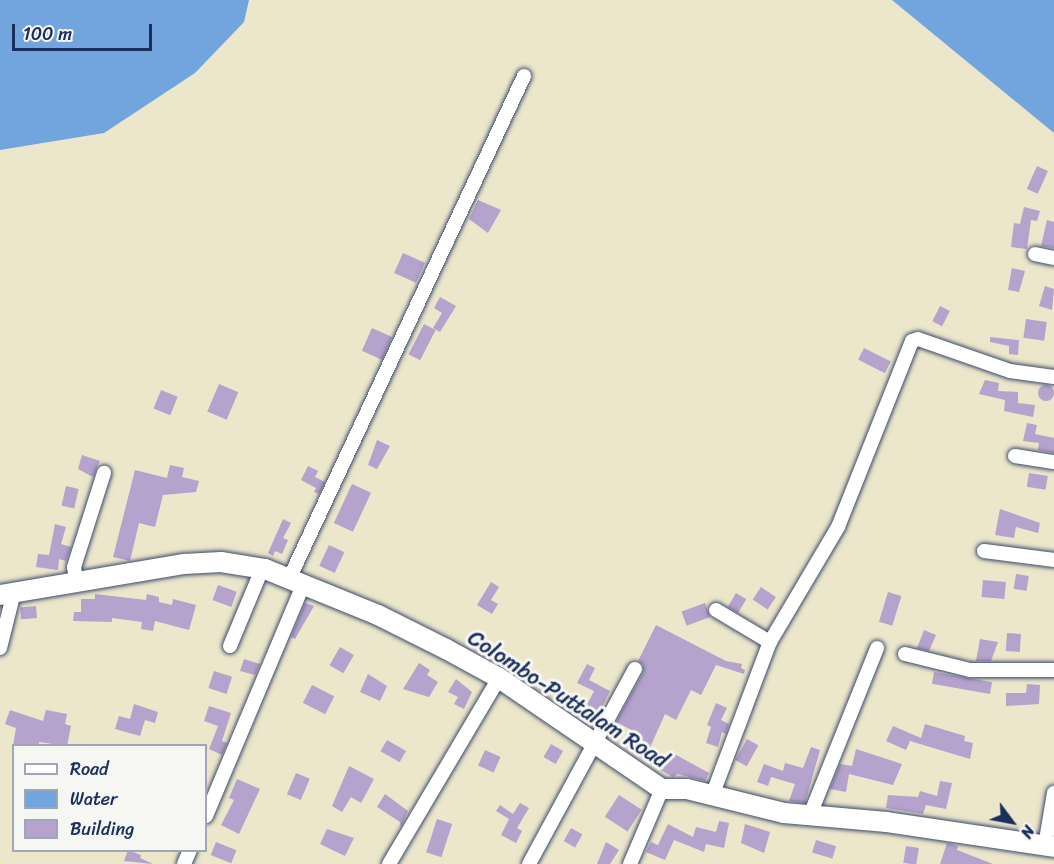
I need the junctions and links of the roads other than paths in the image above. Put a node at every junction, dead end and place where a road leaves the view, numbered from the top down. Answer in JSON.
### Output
{"nodes":[{"id":1,"x":524,"y":76,"type":"dead end"},
{"id":2,"x":1035,"y":254,"type":"dead end"},
{"id":3,"x":1054,"y":258,"type":"edge"},
{"id":4,"x":1054,"y":376,"type":"edge"},
{"id":5,"x":1015,"y":456,"type":"dead end"},
{"id":6,"x":1054,"y":462,"type":"edge"},
{"id":7,"x":104,"y":473,"type":"dead end"},
{"id":8,"x":984,"y":550,"type":"dead end"},
{"id":9,"x":1054,"y":560,"type":"edge"},
{"id":10,"x":262,"y":568,"type":"junction"},
{"id":11,"x":297,"y":580,"type":"junction"},
{"id":12,"x":76,"y":581,"type":"junction"},
{"id":13,"x":7,"y":594,"type":"edge"},
{"id":14,"x":716,"y":610,"type":"dead end"},
{"id":15,"x":770,"y":642,"type":"junction"},
{"id":16,"x":230,"y":646,"type":"dead end"},
{"id":17,"x":0,"y":648,"type":"edge"},
{"id":18,"x":878,"y":648,"type":"dead end"},
{"id":19,"x":905,"y":654,"type":"dead end"},
{"id":20,"x":635,"y":669,"type":"dead end"},
{"id":21,"x":1054,"y":670,"type":"edge"},
{"id":22,"x":499,"y":678,"type":"junction"},
{"id":23,"x":596,"y":747,"type":"junction"},
{"id":24,"x":662,"y":789,"type":"junction"},
{"id":25,"x":1054,"y":793,"type":"edge"},
{"id":26,"x":712,"y":796,"type":"junction"},
{"id":27,"x":207,"y":813,"type":"edge"},
{"id":28,"x":810,"y":815,"type":"junction"},
{"id":29,"x":1050,"y":846,"type":"edge"},
{"id":30,"x":388,"y":864,"type":"edge"},
{"id":31,"x":529,"y":864,"type":"edge"},
{"id":32,"x":630,"y":864,"type":"edge"}],
"edges":[{"from":1,"to":11,"type":"street"},
{"from":2,"to":3,"type":"street"},
{"from":4,"to":15,"type":"street"},
{"from":5,"to":6,"type":"street"},
{"from":7,"to":12,"type":"street"},
{"from":8,"to":9,"type":"street"},
{"from":10,"to":11,"type":"highway","name":"Colombo-Puttalam Road"},
{"from":10,"to":12,"type":"highway","name":"Colombo-Puttalam Road"},
{"from":10,"to":16,"type":"street"},
{"from":11,"to":22,"type":"highway","name":"Colombo-Puttalam Road"},
{"from":11,"to":27,"type":"street"},
{"from":12,"to":13,"type":"highway","name":"Colombo-Puttalam Road"},
{"from":13,"to":17,"type":"street"},
{"from":14,"to":15,"type":"street"},
{"from":15,"to":26,"type":"street"},
{"from":18,"to":28,"type":"street"},
{"from":19,"to":21,"type":"street"},
{"from":20,"to":23,"type":"street"},
{"from":22,"to":23,"type":"highway","name":"Colombo-Puttalam Road"},
{"from":22,"to":30,"type":"street"},
{"from":23,"to":24,"type":"highway","name":"Colombo-Puttalam Road"},
{"from":23,"to":31,"type":"street"},
{"from":24,"to":26,"type":"highway","name":"Colombo-Puttalam Road"},
{"from":24,"to":32,"type":"street"},
{"from":25,"to":29,"type":"street"},
{"from":26,"to":28,"type":"highway","name":"Colombo-Puttalam Road"},
{"from":28,"to":29,"type":"highway","name":"Colombo-Puttalam Road"}]}
